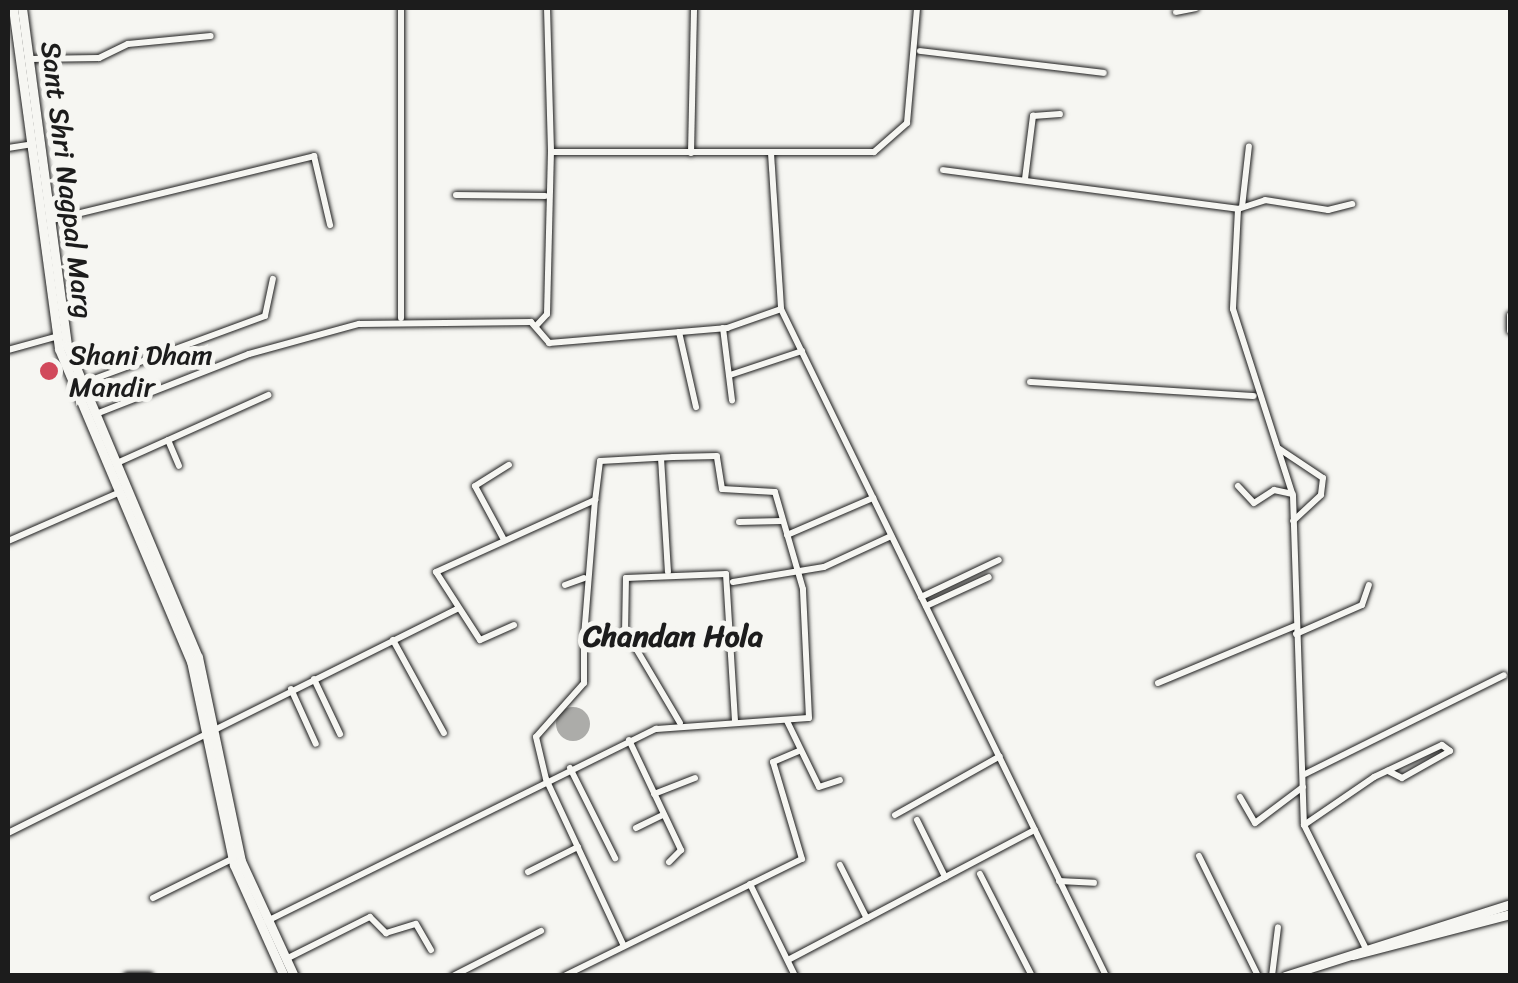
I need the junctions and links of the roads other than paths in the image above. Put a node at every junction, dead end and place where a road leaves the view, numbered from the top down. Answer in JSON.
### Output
{"nodes":[{"id":1,"x":13,"y":8,"type":"edge"},
{"id":2,"x":22,"y":8,"type":"edge"},
{"id":3,"x":401,"y":8,"type":"edge"},
{"id":4,"x":547,"y":8,"type":"edge"},
{"id":5,"x":694,"y":8,"type":"edge"},
{"id":6,"x":917,"y":8,"type":"edge"},
{"id":7,"x":1196,"y":8,"type":"edge"},
{"id":8,"x":1176,"y":12,"type":"dead end"},
{"id":9,"x":12,"y":36,"type":"edge"},
{"id":10,"x":210,"y":36,"type":"dead end"},
{"id":11,"x":920,"y":51,"type":"junction"},
{"id":12,"x":30,"y":59,"type":"junction"},
{"id":13,"x":1104,"y":73,"type":"dead end"},
{"id":14,"x":1060,"y":114,"type":"dead end"},
{"id":15,"x":34,"y":144,"type":"junction"},
{"id":16,"x":1249,"y":146,"type":"dead end"},
{"id":17,"x":8,"y":148,"type":"edge"},
{"id":18,"x":551,"y":152,"type":"junction"},
{"id":19,"x":691,"y":153,"type":"junction"},
{"id":20,"x":771,"y":153,"type":"junction"},
{"id":21,"x":943,"y":170,"type":"dead end"},
{"id":22,"x":1025,"y":179,"type":"junction"},
{"id":23,"x":456,"y":195,"type":"dead end"},
{"id":24,"x":546,"y":196,"type":"junction"},
{"id":25,"x":1352,"y":204,"type":"dead end"},
{"id":26,"x":1240,"y":208,"type":"junction"},
{"id":27,"x":52,"y":220,"type":"junction"},
{"id":28,"x":330,"y":225,"type":"dead end"},
{"id":29,"x":273,"y":279,"type":"dead end"},
{"id":30,"x":781,"y":310,"type":"junction"},
{"id":31,"x":1510,"y":314,"type":"edge"},
{"id":32,"x":402,"y":318,"type":"junction"},
{"id":33,"x":536,"y":326,"type":"junction"},
{"id":34,"x":723,"y":328,"type":"junction"},
{"id":35,"x":1510,"y":331,"type":"edge"},
{"id":36,"x":679,"y":332,"type":"junction"},
{"id":37,"x":59,"y":335,"type":"junction"},
{"id":38,"x":8,"y":350,"type":"edge"},
{"id":39,"x":802,"y":350,"type":"junction"},
{"id":40,"x":730,"y":376,"type":"junction"},
{"id":41,"x":82,"y":382,"type":"junction"},
{"id":42,"x":1030,"y":382,"type":"dead end"},
{"id":43,"x":268,"y":395,"type":"dead end"},
{"id":44,"x":1254,"y":396,"type":"junction"},
{"id":45,"x":732,"y":400,"type":"dead end"},
{"id":46,"x":696,"y":406,"type":"dead end"},
{"id":47,"x":96,"y":414,"type":"junction"},
{"id":48,"x":168,"y":440,"type":"junction"},
{"id":49,"x":1276,"y":448,"type":"junction"},
{"id":50,"x":661,"y":458,"type":"junction"},
{"id":51,"x":116,"y":463,"type":"junction"},
{"id":52,"x":509,"y":464,"type":"dead end"},
{"id":53,"x":179,"y":466,"type":"dead end"},
{"id":54,"x":1238,"y":486,"type":"dead end"},
{"id":55,"x":120,"y":492,"type":"junction"},
{"id":56,"x":1292,"y":494,"type":"junction"},
{"id":57,"x":873,"y":498,"type":"junction"},
{"id":58,"x":595,"y":500,"type":"junction"},
{"id":59,"x":783,"y":520,"type":"junction"},
{"id":60,"x":1292,"y":521,"type":"junction"},
{"id":61,"x":739,"y":522,"type":"dead end"},
{"id":62,"x":787,"y":534,"type":"junction"},
{"id":63,"x":891,"y":536,"type":"junction"},
{"id":64,"x":503,"y":538,"type":"junction"},
{"id":65,"x":8,"y":540,"type":"edge"},
{"id":66,"x":1000,"y":560,"type":"dead end"},
{"id":67,"x":668,"y":572,"type":"junction"},
{"id":68,"x":798,"y":574,"type":"junction"},
{"id":69,"x":989,"y":577,"type":"dead end"},
{"id":70,"x":584,"y":578,"type":"junction"},
{"id":71,"x":733,"y":582,"type":"junction"},
{"id":72,"x":1369,"y":584,"type":"dead end"},
{"id":73,"x":565,"y":585,"type":"dead end"},
{"id":74,"x":921,"y":597,"type":"junction"},
{"id":75,"x":926,"y":606,"type":"junction"},
{"id":76,"x":458,"y":608,"type":"junction"},
{"id":77,"x":514,"y":624,"type":"dead end"},
{"id":78,"x":1295,"y":630,"type":"junction"},
{"id":79,"x":625,"y":634,"type":"junction"},
{"id":80,"x":584,"y":636,"type":"junction"},
{"id":81,"x":393,"y":640,"type":"junction"},
{"id":82,"x":1504,"y":675,"type":"dead end"},
{"id":83,"x":314,"y":678,"type":"junction"},
{"id":84,"x":1158,"y":683,"type":"dead end"},
{"id":85,"x":291,"y":689,"type":"junction"},
{"id":86,"x":735,"y":721,"type":"junction"},
{"id":87,"x":787,"y":722,"type":"junction"},
{"id":88,"x":680,"y":723,"type":"junction"},
{"id":89,"x":210,"y":733,"type":"junction"},
{"id":90,"x":340,"y":734,"type":"dead end"},
{"id":91,"x":444,"y":734,"type":"dead end"},
{"id":92,"x":629,"y":740,"type":"junction"},
{"id":93,"x":316,"y":744,"type":"dead end"},
{"id":94,"x":801,"y":750,"type":"junction"},
{"id":95,"x":1000,"y":756,"type":"junction"},
{"id":96,"x":570,"y":768,"type":"junction"},
{"id":97,"x":1388,"y":772,"type":"junction"},
{"id":98,"x":1305,"y":774,"type":"junction"},
{"id":99,"x":695,"y":778,"type":"dead end"},
{"id":100,"x":546,"y":779,"type":"junction"},
{"id":101,"x":840,"y":780,"type":"dead end"},
{"id":102,"x":1304,"y":787,"type":"junction"},
{"id":103,"x":654,"y":794,"type":"junction"},
{"id":104,"x":1240,"y":797,"type":"dead end"},
{"id":105,"x":663,"y":814,"type":"junction"},
{"id":106,"x":895,"y":815,"type":"dead end"},
{"id":107,"x":917,"y":820,"type":"dead end"},
{"id":108,"x":1304,"y":825,"type":"junction"},
{"id":109,"x":636,"y":828,"type":"dead end"},
{"id":110,"x":1035,"y":830,"type":"junction"},
{"id":111,"x":8,"y":833,"type":"edge"},
{"id":112,"x":578,"y":847,"type":"junction"},
{"id":113,"x":1199,"y":856,"type":"dead end"},
{"id":114,"x":616,"y":858,"type":"dead end"},
{"id":115,"x":232,"y":859,"type":"junction"},
{"id":116,"x":669,"y":862,"type":"dead end"},
{"id":117,"x":840,"y":865,"type":"dead end"},
{"id":118,"x":528,"y":872,"type":"dead end"},
{"id":119,"x":980,"y":874,"type":"dead end"},
{"id":120,"x":945,"y":877,"type":"junction"},
{"id":121,"x":1059,"y":881,"type":"junction"},
{"id":122,"x":1094,"y":882,"type":"dead end"},
{"id":123,"x":750,"y":884,"type":"junction"},
{"id":124,"x":153,"y":898,"type":"dead end"},
{"id":125,"x":1510,"y":904,"type":"edge"},
{"id":126,"x":1510,"y":914,"type":"edge"},
{"id":127,"x":866,"y":918,"type":"junction"},
{"id":128,"x":266,"y":922,"type":"junction"},
{"id":129,"x":1278,"y":928,"type":"dead end"},
{"id":130,"x":541,"y":931,"type":"dead end"},
{"id":131,"x":624,"y":946,"type":"junction"},
{"id":132,"x":1366,"y":948,"type":"junction"},
{"id":133,"x":431,"y":950,"type":"dead end"},
{"id":134,"x":1353,"y":955,"type":"junction"},
{"id":135,"x":285,"y":959,"type":"junction"},
{"id":136,"x":788,"y":960,"type":"junction"},
{"id":137,"x":148,"y":975,"type":"edge"},
{"id":138,"x":127,"y":976,"type":"edge"},
{"id":139,"x":284,"y":976,"type":"edge"},
{"id":140,"x":294,"y":976,"type":"edge"},
{"id":141,"x":452,"y":976,"type":"edge"},
{"id":142,"x":564,"y":976,"type":"edge"},
{"id":143,"x":796,"y":976,"type":"edge"},
{"id":144,"x":1032,"y":976,"type":"edge"},
{"id":145,"x":1106,"y":976,"type":"edge"},
{"id":146,"x":1258,"y":976,"type":"edge"},
{"id":147,"x":1272,"y":976,"type":"edge"},
{"id":148,"x":1285,"y":976,"type":"edge"}],
"edges":[{"from":1,"to":9,"type":"main road","name":"Sant Shri Nagpal Marg"},
{"from":2,"to":12,"type":"main road","name":"Sant Shri Nagpal Marg"},
{"from":3,"to":32,"type":"street"},
{"from":4,"to":18,"type":"street"},
{"from":5,"to":19,"type":"street"},
{"from":6,"to":11,"type":"street"},
{"from":7,"to":8,"type":"street"},
{"from":9,"to":15,"type":"main road","name":"Sant Shri Nagpal Marg"},
{"from":10,"to":12,"type":"street"},
{"from":11,"to":13,"type":"street"},
{"from":11,"to":20,"type":"street"},
{"from":12,"to":27,"type":"main road","name":"Sant Shri Nagpal Marg"},
{"from":14,"to":22,"type":"street"},
{"from":15,"to":17,"type":"street"},
{"from":15,"to":37,"type":"main road","name":"Sant Shri Nagpal Marg"},
{"from":16,"to":26,"type":"street"},
{"from":18,"to":19,"type":"street"},
{"from":18,"to":24,"type":"street"},
{"from":19,"to":20,"type":"street"},
{"from":20,"to":30,"type":"street"},
{"from":21,"to":22,"type":"street"},
{"from":22,"to":26,"type":"street"},
{"from":23,"to":24,"type":"street"},
{"from":24,"to":33,"type":"street"},
{"from":25,"to":26,"type":"street"},
{"from":26,"to":44,"type":"street"},
{"from":27,"to":28,"type":"street"},
{"from":27,"to":37,"type":"main road","name":"Sant Shri Nagpal Marg"},
{"from":29,"to":41,"type":"street"},
{"from":30,"to":34,"type":"street"},
{"from":30,"to":39,"type":"street"},
{"from":31,"to":35,"type":"street"},
{"from":32,"to":33,"type":"street"},
{"from":32,"to":47,"type":"street"},
{"from":33,"to":36,"type":"street"},
{"from":34,"to":36,"type":"street"},
{"from":34,"to":40,"type":"street"},
{"from":36,"to":46,"type":"street"},
{"from":37,"to":38,"type":"street"},
{"from":37,"to":41,"type":"main road","name":"Sant Shri Nagpal Marg"},
{"from":37,"to":55,"type":"main road","name":"Sant Shri Nagpal Marg"},
{"from":39,"to":40,"type":"street"},
{"from":39,"to":57,"type":"street"},
{"from":40,"to":45,"type":"street"},
{"from":41,"to":47,"type":"main road","name":"Sant Shri Nagpal Marg"},
{"from":42,"to":44,"type":"street"},
{"from":43,"to":48,"type":"street"},
{"from":44,"to":49,"type":"street"},
{"from":47,"to":51,"type":"main road","name":"Sant Shri Nagpal Marg"},
{"from":48,"to":51,"type":"street"},
{"from":48,"to":53,"type":"street"},
{"from":49,"to":56,"type":"street"},
{"from":49,"to":60,"type":"street"},
{"from":50,"to":58,"type":"street"},
{"from":50,"to":59,"type":"street"},
{"from":50,"to":67,"type":"street"},
{"from":51,"to":89,"type":"main road","name":"Sant Shri Nagpal Marg"},
{"from":52,"to":64,"type":"street"},
{"from":54,"to":56,"type":"street"},
{"from":55,"to":65,"type":"street"},
{"from":55,"to":89,"type":"main road","name":"Sant Shri Nagpal Marg"},
{"from":56,"to":60,"type":"street"},
{"from":57,"to":62,"type":"street"},
{"from":57,"to":63,"type":"street"},
{"from":58,"to":64,"type":"street"},
{"from":58,"to":70,"type":"street"},
{"from":59,"to":61,"type":"street"},
{"from":59,"to":62,"type":"street"},
{"from":60,"to":78,"type":"street"},
{"from":62,"to":68,"type":"street"},
{"from":63,"to":68,"type":"street"},
{"from":63,"to":74,"type":"street"},
{"from":64,"to":76,"type":"street"},
{"from":66,"to":74,"type":"street"},
{"from":67,"to":71,"type":"street"},
{"from":67,"to":79,"type":"street"},
{"from":68,"to":71,"type":"street"},
{"from":68,"to":87,"type":"street"},
{"from":69,"to":75,"type":"street"},
{"from":70,"to":73,"type":"street"},
{"from":70,"to":80,"type":"street"},
{"from":71,"to":86,"type":"street"},
{"from":72,"to":78,"type":"street"},
{"from":74,"to":75,"type":"street"},
{"from":75,"to":95,"type":"street"},
{"from":76,"to":77,"type":"street"},
{"from":76,"to":81,"type":"street"},
{"from":78,"to":84,"type":"street"},
{"from":78,"to":98,"type":"street"},
{"from":79,"to":80,"type":"street"},
{"from":79,"to":88,"type":"street"},
{"from":80,"to":100,"type":"street"},
{"from":81,"to":83,"type":"street"},
{"from":81,"to":91,"type":"street"},
{"from":82,"to":98,"type":"street"},
{"from":83,"to":85,"type":"street"},
{"from":83,"to":90,"type":"street"},
{"from":85,"to":89,"type":"street"},
{"from":85,"to":93,"type":"street"},
{"from":86,"to":87,"type":"street"},
{"from":86,"to":88,"type":"street"},
{"from":87,"to":94,"type":"street"},
{"from":88,"to":92,"type":"street"},
{"from":89,"to":111,"type":"street"},
{"from":89,"to":115,"type":"main road","name":"Sant Shri Nagpal Marg"},
{"from":89,"to":128,"type":"main road","name":"Sant Shri Nagpal Marg"},
{"from":92,"to":96,"type":"street"},
{"from":92,"to":103,"type":"street"},
{"from":94,"to":101,"type":"street"},
{"from":94,"to":123,"type":"street"},
{"from":95,"to":106,"type":"street"},
{"from":95,"to":110,"type":"street"},
{"from":96,"to":100,"type":"street"},
{"from":96,"to":114,"type":"street"},
{"from":97,"to":97,"type":"street"},
{"from":97,"to":108,"type":"street"},
{"from":98,"to":102,"type":"street"},
{"from":99,"to":103,"type":"street"},
{"from":100,"to":112,"type":"street"},
{"from":100,"to":128,"type":"street"},
{"from":102,"to":104,"type":"street"},
{"from":102,"to":108,"type":"street"},
{"from":103,"to":105,"type":"street"},
{"from":105,"to":109,"type":"street"},
{"from":105,"to":116,"type":"street"},
{"from":107,"to":120,"type":"street"},
{"from":108,"to":132,"type":"street"},
{"from":110,"to":120,"type":"street"},
{"from":110,"to":121,"type":"street"},
{"from":112,"to":118,"type":"street"},
{"from":112,"to":131,"type":"street"},
{"from":113,"to":146,"type":"street"},
{"from":115,"to":124,"type":"street"},
{"from":115,"to":139,"type":"main road","name":"Sant Shri Nagpal Marg"},
{"from":117,"to":127,"type":"street"},
{"from":119,"to":144,"type":"street"},
{"from":120,"to":127,"type":"street"},
{"from":121,"to":122,"type":"street"},
{"from":121,"to":145,"type":"street"},
{"from":123,"to":131,"type":"street"},
{"from":123,"to":136,"type":"street"},
{"from":125,"to":132,"type":"main road"},
{"from":126,"to":134,"type":"main road"},
{"from":127,"to":136,"type":"street"},
{"from":128,"to":135,"type":"main road","name":"Sant Shri Nagpal Marg"},
{"from":129,"to":147,"type":"street"},
{"from":130,"to":141,"type":"street"},
{"from":131,"to":142,"type":"street"},
{"from":132,"to":134,"type":"main road"},
{"from":133,"to":135,"type":"street"},
{"from":134,"to":148,"type":"main road"},
{"from":135,"to":140,"type":"main road","name":"Sant Shri Nagpal Marg"},
{"from":136,"to":143,"type":"street"},
{"from":137,"to":138,"type":"street"}]}
